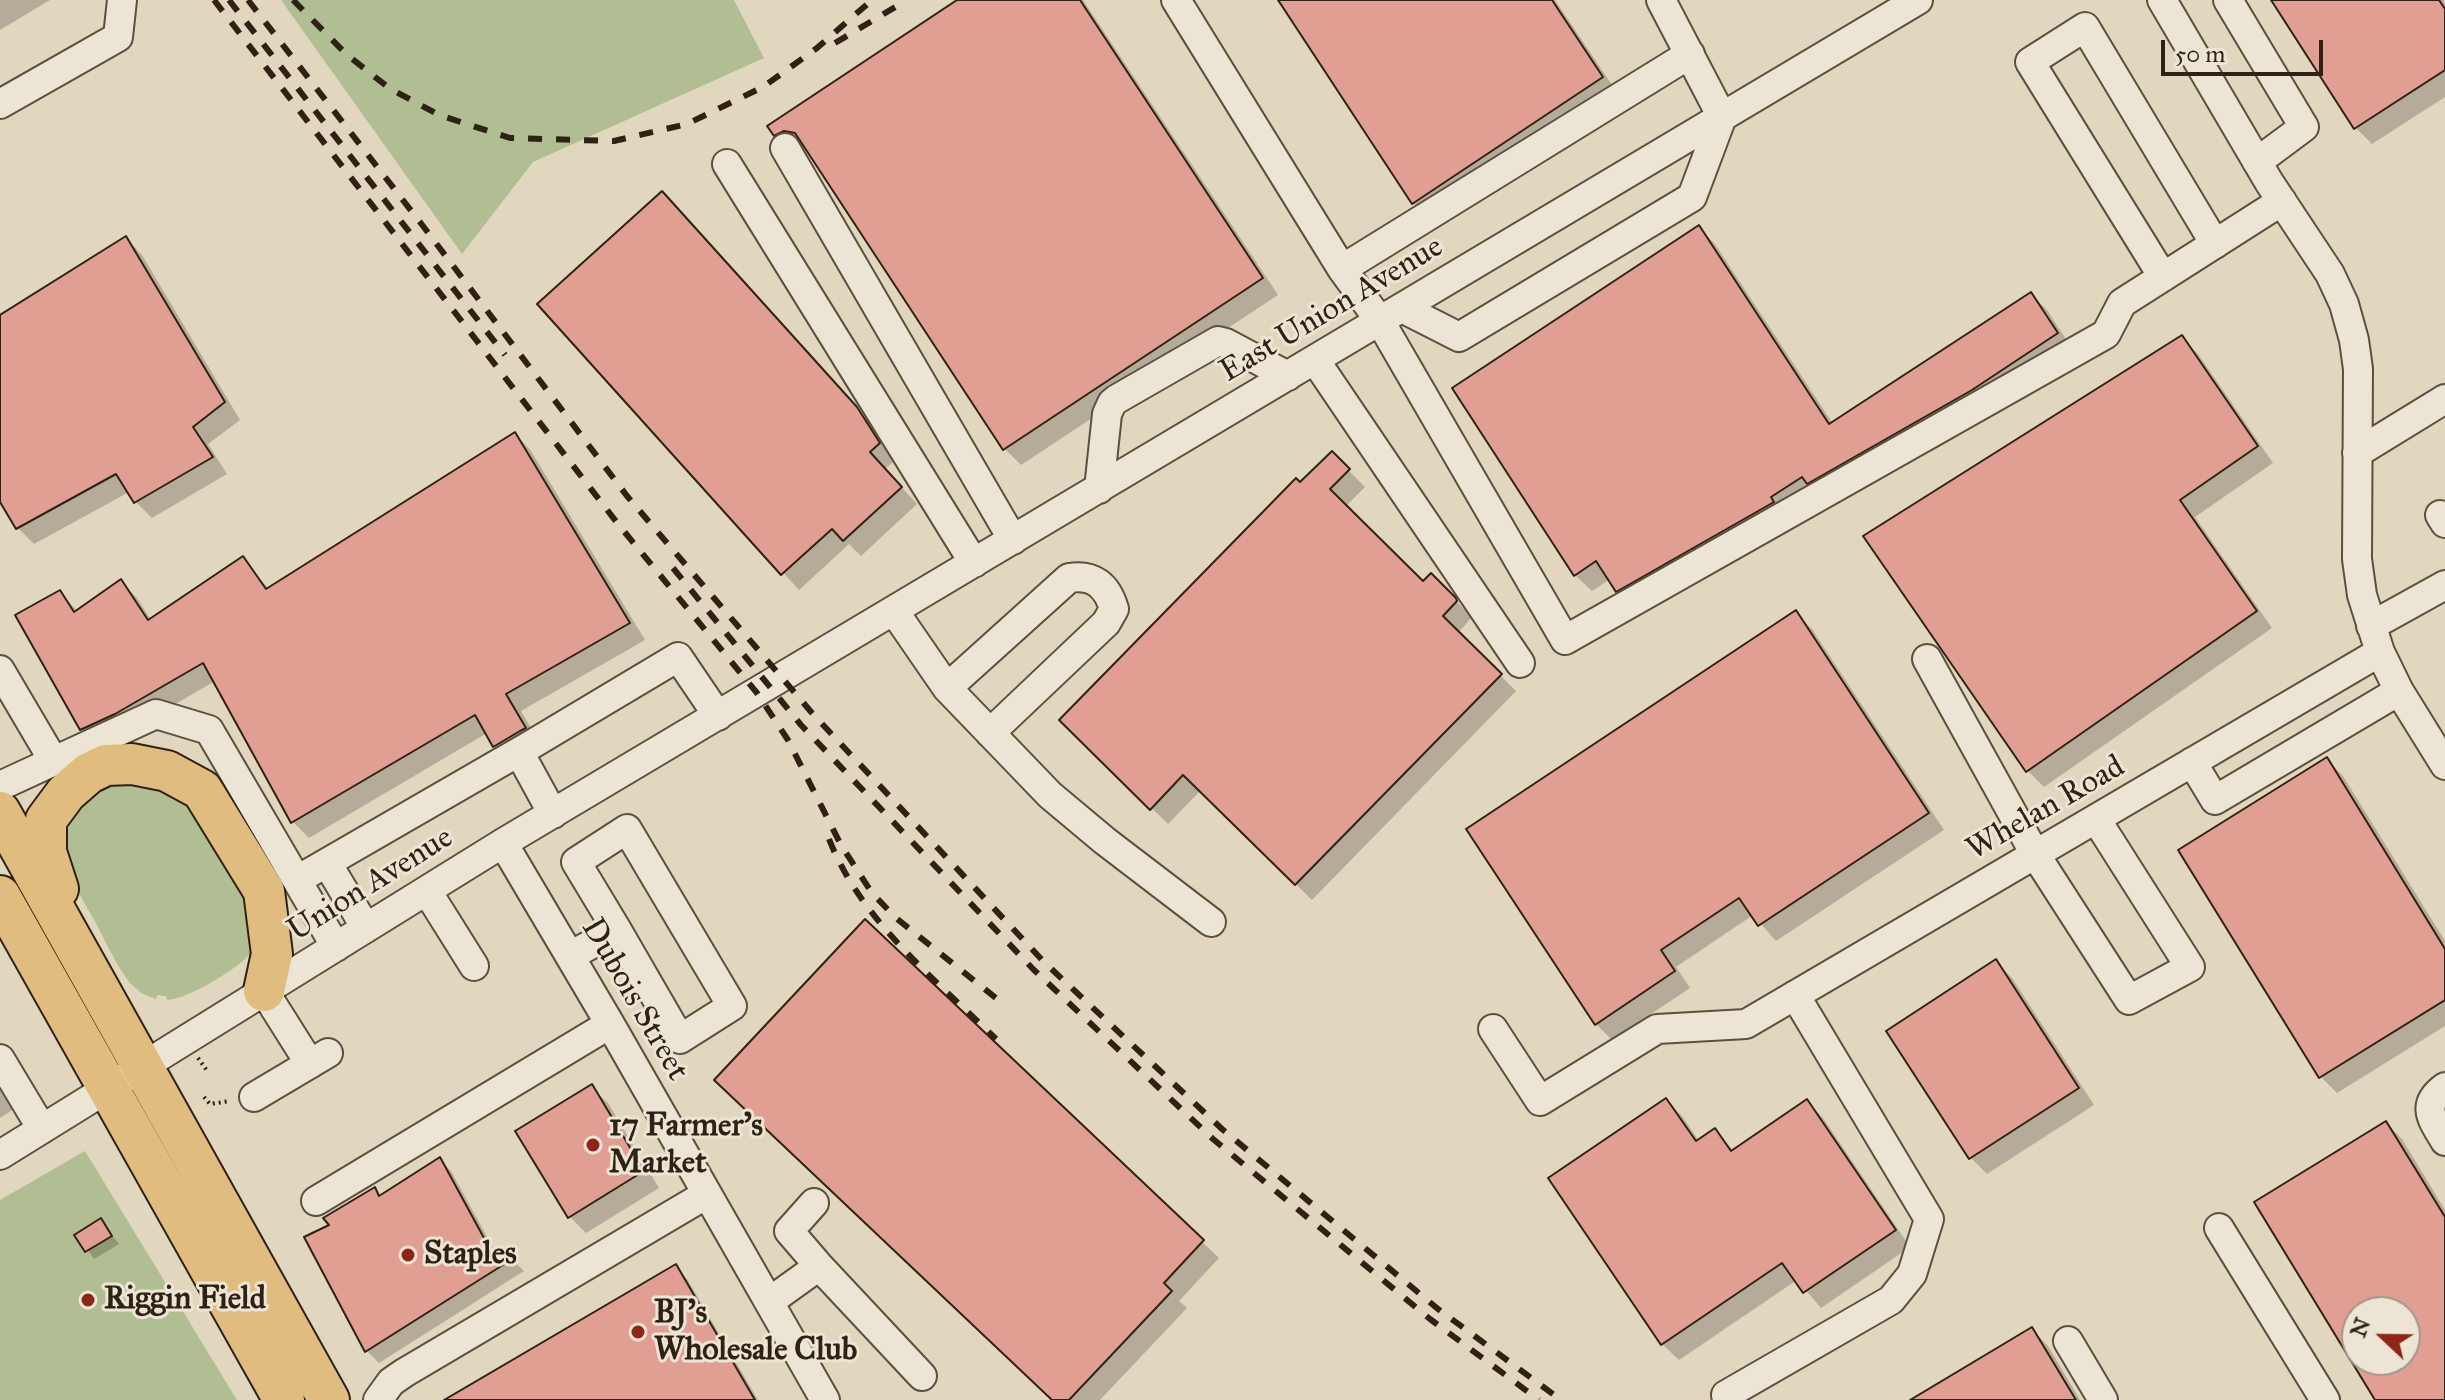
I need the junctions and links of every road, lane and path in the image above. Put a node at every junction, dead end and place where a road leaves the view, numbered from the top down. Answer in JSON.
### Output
{"nodes":[{"id":1,"x":122,"y":0,"type":"edge"},
{"id":2,"x":1176,"y":0,"type":"edge"},
{"id":3,"x":1661,"y":0,"type":"edge"},
{"id":4,"x":1918,"y":0,"type":"edge"},
{"id":5,"x":2162,"y":0,"type":"edge"},
{"id":6,"x":2228,"y":0,"type":"edge"},
{"id":7,"x":1690,"y":54,"type":"junction"},
{"id":8,"x":0,"y":104,"type":"edge"},
{"id":9,"x":1722,"y":117,"type":"junction"},
{"id":10,"x":785,"y":148,"type":"dead end"},
{"id":11,"x":2257,"y":162,"type":"junction"},
{"id":12,"x":727,"y":164,"type":"dead end"},
{"id":13,"x":2282,"y":201,"type":"junction"},
{"id":14,"x":2215,"y":244,"type":"junction"},
{"id":15,"x":1342,"y":269,"type":"junction"},
{"id":16,"x":2163,"y":277,"type":"junction"},
{"id":17,"x":1391,"y":314,"type":"junction"},
{"id":18,"x":1315,"y":360,"type":"junction"},
{"id":19,"x":1288,"y":376,"type":"junction"},
{"id":20,"x":2445,"y":399,"type":"edge"},
{"id":21,"x":2357,"y":453,"type":"junction"},
{"id":22,"x":1099,"y":489,"type":"junction"},
{"id":23,"x":1013,"y":540,"type":"junction"},
{"id":24,"x":974,"y":563,"type":"junction"},
{"id":25,"x":2445,"y":585,"type":"edge"},
{"id":26,"x":894,"y":611,"type":"junction"},
{"id":27,"x":2375,"y":639,"type":"junction"},
{"id":28,"x":1927,"y":659,"type":"dead end"},
{"id":29,"x":1520,"y":663,"type":"dead end"},
{"id":30,"x":0,"y":670,"type":"edge"},
{"id":31,"x":782,"y":679,"type":"joint"},
{"id":32,"x":947,"y":688,"type":"junction"},
{"id":33,"x":2399,"y":691,"type":"junction"},
{"id":34,"x":718,"y":716,"type":"junction"},
{"id":35,"x":990,"y":733,"type":"junction"},
{"id":36,"x":519,"y":752,"type":"junction"},
{"id":37,"x":53,"y":760,"type":"junction"},
{"id":38,"x":2192,"y":762,"type":"junction"},
{"id":39,"x":2445,"y":765,"type":"edge"},
{"id":40,"x":0,"y":786,"type":"edge"},
{"id":41,"x":0,"y":812,"type":"edge"},
{"id":42,"x":553,"y":814,"type":"junction"},
{"id":43,"x":2096,"y":819,"type":"junction"},
{"id":44,"x":503,"y":843,"type":"junction"},
{"id":45,"x":2035,"y":854,"type":"junction"},
{"id":46,"x":327,"y":863,"type":"junction"},
{"id":47,"x":297,"y":880,"type":"junction"},
{"id":48,"x":427,"y":891,"type":"junction"},
{"id":49,"x":0,"y":896,"type":"edge"},
{"id":50,"x":1211,"y":922,"type":"dead end"},
{"id":51,"x":366,"y":928,"type":"junction"},
{"id":52,"x":617,"y":930,"type":"junction"},
{"id":53,"x":74,"y":943,"type":"junction"},
{"id":54,"x":336,"y":947,"type":"junction"},
{"id":55,"x":570,"y":956,"type":"junction"},
{"id":56,"x":474,"y":966,"type":"dead end"},
{"id":57,"x":264,"y":991,"type":"junction"},
{"id":58,"x":1795,"y":995,"type":"junction"},
{"id":59,"x":610,"y":1024,"type":"junction"},
{"id":60,"x":1493,"y":1029,"type":"dead end"},
{"id":61,"x":0,"y":1059,"type":"edge"},
{"id":62,"x":144,"y":1066,"type":"junction"},
{"id":63,"x":108,"y":1087,"type":"junction"},
{"id":64,"x":2445,"y":1087,"type":"edge"},
{"id":65,"x":254,"y":1097,"type":"dead end"},
{"id":66,"x":42,"y":1129,"type":"junction"},
{"id":67,"x":2445,"y":1141,"type":"edge"},
{"id":68,"x":0,"y":1155,"type":"edge"},
{"id":69,"x":707,"y":1194,"type":"junction"},
{"id":70,"x":316,"y":1201,"type":"dead end"},
{"id":71,"x":814,"y":1203,"type":"dead end"},
{"id":72,"x":2219,"y":1228,"type":"dead end"},
{"id":73,"x":819,"y":1266,"type":"junction"},
{"id":74,"x":769,"y":1302,"type":"junction"},
{"id":75,"x":2068,"y":1341,"type":"dead end"},
{"id":76,"x":922,"y":1376,"type":"dead end"},
{"id":77,"x":1726,"y":1395,"type":"dead end"},
{"id":78,"x":284,"y":1400,"type":"edge"},
{"id":79,"x":329,"y":1400,"type":"edge"},
{"id":80,"x":378,"y":1400,"type":"edge"},
{"id":81,"x":825,"y":1400,"type":"edge"},
{"id":82,"x":2103,"y":1400,"type":"edge"},
{"id":83,"x":2325,"y":1400,"type":"edge"}],
"edges":[{"from":1,"to":8,"type":"street"},
{"from":2,"to":15,"type":"street"},
{"from":3,"to":7,"type":"street"},
{"from":4,"to":9,"type":"street","name":"East Union Avenue"},
{"from":5,"to":11,"type":"street"},
{"from":6,"to":11,"type":"street"},
{"from":7,"to":9,"type":"street"},
{"from":7,"to":15,"type":"street"},
{"from":9,"to":17,"type":"street","name":"East Union Avenue"},
{"from":9,"to":17,"type":"street"},
{"from":10,"to":23,"type":"street"},
{"from":11,"to":13,"type":"street"},
{"from":12,"to":24,"type":"street"},
{"from":13,"to":14,"type":"street"},
{"from":13,"to":21,"type":"street"},
{"from":14,"to":16,"type":"street"},
{"from":14,"to":16,"type":"street"},
{"from":15,"to":17,"type":"street"},
{"from":16,"to":17,"type":"street"},
{"from":17,"to":18,"type":"street","name":"East Union Avenue"},
{"from":18,"to":19,"type":"street","name":"East Union Avenue"},
{"from":18,"to":29,"type":"street"},
{"from":19,"to":22,"type":"street","name":"East Union Avenue"},
{"from":19,"to":22,"type":"street"},
{"from":20,"to":21,"type":"street"},
{"from":21,"to":27,"type":"street"},
{"from":22,"to":23,"type":"street","name":"East Union Avenue"},
{"from":23,"to":24,"type":"street","name":"East Union Avenue"},
{"from":24,"to":26,"type":"street","name":"East Union Avenue"},
{"from":25,"to":27,"type":"street","name":"Whelan Road"},
{"from":26,"to":31,"type":"street","name":"East Union Avenue"},
{"from":26,"to":32,"type":"street"},
{"from":27,"to":33,"type":"street"},
{"from":27,"to":38,"type":"street","name":"Whelan Road"},
{"from":28,"to":45,"type":"street"},
{"from":30,"to":37,"type":"street"},
{"from":31,"to":34,"type":"street","name":"Union Avenue"},
{"from":32,"to":35,"type":"street"},
{"from":32,"to":35,"type":"street"},
{"from":33,"to":38,"type":"street"},
{"from":33,"to":39,"type":"street"},
{"from":34,"to":36,"type":"street"},
{"from":34,"to":42,"type":"street","name":"Union Avenue"},
{"from":35,"to":50,"type":"street"},
{"from":36,"to":42,"type":"street"},
{"from":36,"to":46,"type":"street"},
{"from":37,"to":40,"type":"street"},
{"from":37,"to":47,"type":"street"},
{"from":38,"to":43,"type":"street","name":"Whelan Road"},
{"from":41,"to":53,"type":"highway"},
{"from":42,"to":44,"type":"street","name":"Union Avenue"},
{"from":43,"to":45,"type":"street","name":"Whelan Road"},
{"from":43,"to":45,"type":"street"},
{"from":44,"to":48,"type":"street","name":"Union Avenue"},
{"from":44,"to":55,"type":"street","name":"Dubois Street"},
{"from":45,"to":58,"type":"street","name":"Whelan Road"},
{"from":46,"to":47,"type":"street"},
{"from":46,"to":51,"type":"street"},
{"from":47,"to":54,"type":"street"},
{"from":48,"to":51,"type":"street","name":"Union Avenue"},
{"from":48,"to":56,"type":"street"},
{"from":49,"to":63,"type":"highway"},
{"from":51,"to":54,"type":"street","name":"Union Avenue"},
{"from":52,"to":52,"type":"street"},
{"from":52,"to":55,"type":"street"},
{"from":53,"to":57,"type":"highway"},
{"from":53,"to":62,"type":"highway"},
{"from":54,"to":57,"type":"street","name":"Union Avenue"},
{"from":55,"to":59,"type":"street","name":"Dubois Street"},
{"from":57,"to":62,"type":"street","name":"Union Avenue"},
{"from":57,"to":65,"type":"street"},
{"from":58,"to":60,"type":"street","name":"Whelan Road"},
{"from":58,"to":77,"type":"street"},
{"from":59,"to":69,"type":"street","name":"Dubois Street"},
{"from":59,"to":70,"type":"street"},
{"from":61,"to":66,"type":"street"},
{"from":62,"to":63,"type":"street","name":"Union Avenue"},
{"from":62,"to":79,"type":"highway"},
{"from":63,"to":66,"type":"street","name":"Union Avenue"},
{"from":63,"to":78,"type":"highway"},
{"from":64,"to":67,"type":"street"},
{"from":66,"to":68,"type":"street","name":"Union Avenue"},
{"from":69,"to":74,"type":"street","name":"Dubois Street"},
{"from":69,"to":80,"type":"street"},
{"from":71,"to":73,"type":"street"},
{"from":72,"to":83,"type":"street"},
{"from":73,"to":74,"type":"street"},
{"from":73,"to":76,"type":"street"},
{"from":74,"to":81,"type":"street","name":"Dubois Street"},
{"from":75,"to":82,"type":"street"}]}
